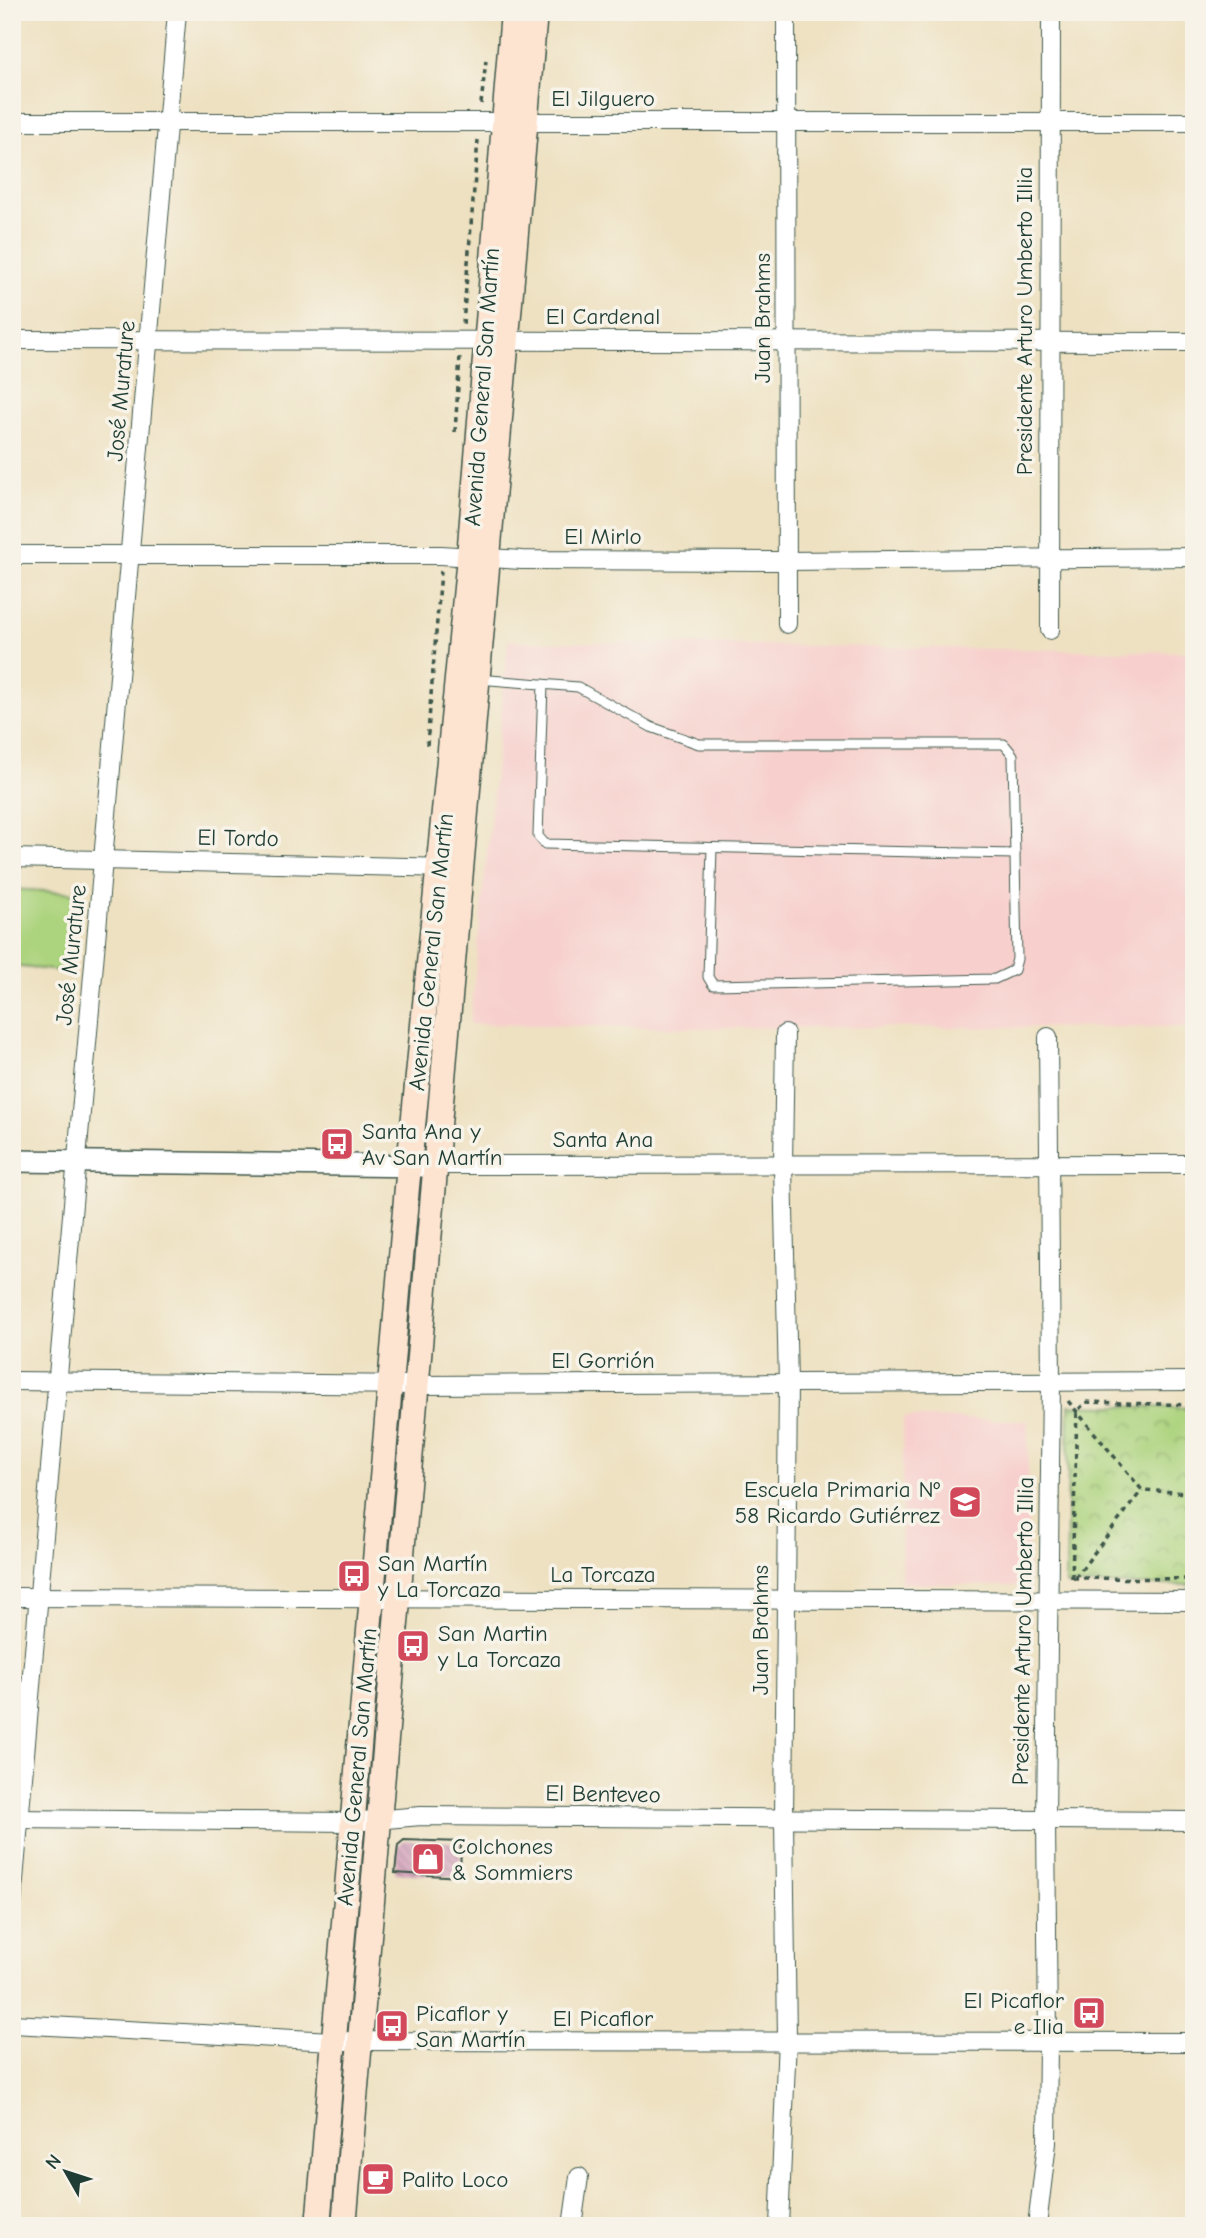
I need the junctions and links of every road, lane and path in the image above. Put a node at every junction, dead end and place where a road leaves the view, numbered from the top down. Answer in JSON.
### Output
{"nodes":[{"id":1,"x":177,"y":12,"type":"edge"},
{"id":2,"x":513,"y":12,"type":"edge"},
{"id":3,"x":535,"y":12,"type":"edge"},
{"id":4,"x":786,"y":12,"type":"edge"},
{"id":5,"x":1051,"y":12,"type":"edge"},
{"id":6,"x":1049,"y":121,"type":"junction"},
{"id":7,"x":12,"y":122,"type":"edge"},
{"id":8,"x":166,"y":122,"type":"junction"},
{"id":9,"x":514,"y":122,"type":"junction"},
{"id":10,"x":1194,"y":122,"type":"edge"},
{"id":11,"x":786,"y":123,"type":"junction"},
{"id":12,"x":151,"y":339,"type":"junction"},
{"id":13,"x":12,"y":340,"type":"edge"},
{"id":14,"x":496,"y":340,"type":"junction"},
{"id":15,"x":787,"y":341,"type":"junction"},
{"id":16,"x":1194,"y":342,"type":"edge"},
{"id":17,"x":1049,"y":343,"type":"junction"},
{"id":18,"x":12,"y":555,"type":"edge"},
{"id":19,"x":130,"y":556,"type":"junction"},
{"id":20,"x":479,"y":557,"type":"junction"},
{"id":21,"x":1194,"y":557,"type":"edge"},
{"id":22,"x":1048,"y":559,"type":"junction"},
{"id":23,"x":786,"y":561,"type":"junction"},
{"id":24,"x":787,"y":624,"type":"dead end"},
{"id":25,"x":1050,"y":630,"type":"dead end"},
{"id":26,"x":468,"y":679,"type":"junction"},
{"id":27,"x":543,"y":684,"type":"junction"},
{"id":28,"x":712,"y":848,"type":"junction"},
{"id":29,"x":1015,"y":854,"type":"junction"},
{"id":30,"x":12,"y":858,"type":"edge"},
{"id":31,"x":105,"y":860,"type":"junction"},
{"id":32,"x":451,"y":868,"type":"junction"},
{"id":33,"x":785,"y":1034,"type":"dead end"},
{"id":34,"x":1048,"y":1037,"type":"dead end"},
{"id":35,"x":12,"y":1161,"type":"edge"},
{"id":36,"x":76,"y":1161,"type":"junction"},
{"id":37,"x":1049,"y":1164,"type":"junction"},
{"id":38,"x":1194,"y":1164,"type":"edge"},
{"id":39,"x":435,"y":1165,"type":"junction"},
{"id":40,"x":783,"y":1165,"type":"junction"},
{"id":41,"x":410,"y":1167,"type":"junction"},
{"id":42,"x":12,"y":1381,"type":"edge"},
{"id":43,"x":1051,"y":1381,"type":"junction"},
{"id":44,"x":1194,"y":1381,"type":"edge"},
{"id":45,"x":60,"y":1382,"type":"junction"},
{"id":46,"x":393,"y":1384,"type":"junction"},
{"id":47,"x":788,"y":1384,"type":"junction"},
{"id":48,"x":417,"y":1385,"type":"junction"},
{"id":49,"x":1194,"y":1405,"type":"edge"},
{"id":50,"x":1076,"y":1411,"type":"junction"},
{"id":51,"x":1194,"y":1473,"type":"edge"},
{"id":52,"x":1142,"y":1490,"type":"junction"},
{"id":53,"x":1189,"y":1493,"type":"junction"},
{"id":54,"x":1194,"y":1517,"type":"edge"},
{"id":55,"x":1047,"y":1578,"type":"junction"},
{"id":56,"x":1074,"y":1578,"type":"junction"},
{"id":57,"x":1194,"y":1579,"type":"edge"},
{"id":58,"x":12,"y":1597,"type":"edge"},
{"id":59,"x":39,"y":1597,"type":"junction"},
{"id":60,"x":373,"y":1598,"type":"junction"},
{"id":61,"x":399,"y":1599,"type":"junction"},
{"id":62,"x":784,"y":1600,"type":"junction"},
{"id":63,"x":1046,"y":1601,"type":"junction"},
{"id":64,"x":1194,"y":1601,"type":"edge"},
{"id":65,"x":15,"y":1819,"type":"edge"},
{"id":66,"x":380,"y":1820,"type":"junction"},
{"id":67,"x":784,"y":1820,"type":"junction"},
{"id":68,"x":1046,"y":1820,"type":"junction"},
{"id":69,"x":1194,"y":1821,"type":"edge"},
{"id":70,"x":351,"y":1822,"type":"junction"},
{"id":71,"x":12,"y":1903,"type":"edge"},
{"id":72,"x":12,"y":2024,"type":"edge"},
{"id":73,"x":787,"y":2039,"type":"junction"},
{"id":74,"x":333,"y":2041,"type":"junction"},
{"id":75,"x":358,"y":2041,"type":"junction"},
{"id":76,"x":1048,"y":2041,"type":"junction"},
{"id":77,"x":1194,"y":2042,"type":"edge"},
{"id":78,"x":579,"y":2177,"type":"dead end"},
{"id":79,"x":318,"y":2226,"type":"edge"},
{"id":80,"x":344,"y":2226,"type":"edge"},
{"id":81,"x":572,"y":2226,"type":"edge"},
{"id":82,"x":779,"y":2226,"type":"edge"},
{"id":83,"x":1037,"y":2226,"type":"edge"}],
"edges":[{"from":1,"to":8,"type":"street","name":"José Murature"},
{"from":2,"to":9,"type":"main road","name":"Avenida General San Martín"},
{"from":3,"to":9,"type":"main road","name":"Avenida General San Martín"},
{"from":4,"to":11,"type":"street","name":"Juan Brahms"},
{"from":5,"to":6,"type":"street","name":"Presidente Arturo Umberto Illia"},
{"from":6,"to":10,"type":"street","name":"El Jilguero"},
{"from":6,"to":11,"type":"street","name":"El Jilguero"},
{"from":6,"to":17,"type":"street","name":"Presidente Arturo Umberto Illia"},
{"from":7,"to":8,"type":"street","name":"El Jilguero"},
{"from":8,"to":9,"type":"street","name":"El Jilguero"},
{"from":8,"to":12,"type":"street","name":"José Murature"},
{"from":9,"to":11,"type":"street","name":"El Jilguero"},
{"from":9,"to":14,"type":"main road","name":"Avenida General San Martín"},
{"from":11,"to":15,"type":"street","name":"Juan Brahms"},
{"from":12,"to":13,"type":"street","name":"El Cardenal"},
{"from":12,"to":14,"type":"street","name":"El Cardenal"},
{"from":12,"to":19,"type":"street","name":"José Murature"},
{"from":14,"to":15,"type":"street","name":"El Cardenal"},
{"from":14,"to":20,"type":"main road","name":"Avenida General San Martín"},
{"from":15,"to":17,"type":"street","name":"El Cardenal"},
{"from":15,"to":23,"type":"street","name":"Juan Brahms"},
{"from":16,"to":17,"type":"street","name":"El Cardenal"},
{"from":17,"to":22,"type":"street","name":"Presidente Arturo Umberto Illia"},
{"from":18,"to":19,"type":"street","name":"El Mirlo"},
{"from":19,"to":20,"type":"street","name":"El Mirlo"},
{"from":19,"to":31,"type":"street","name":"José Murature"},
{"from":20,"to":23,"type":"street","name":"El Mirlo"},
{"from":20,"to":26,"type":"main road","name":"Avenida General San Martín"},
{"from":21,"to":22,"type":"street","name":"El Mirlo"},
{"from":22,"to":23,"type":"street","name":"El Mirlo"},
{"from":22,"to":25,"type":"street","name":"Presidente Arturo Umberto Illia"},
{"from":23,"to":24,"type":"street","name":"Juan Brahms"},
{"from":26,"to":27,"type":"lane"},
{"from":26,"to":32,"type":"main road","name":"Avenida General San Martín"},
{"from":27,"to":28,"type":"lane"},
{"from":27,"to":29,"type":"lane"},
{"from":28,"to":29,"type":"lane"},
{"from":28,"to":29,"type":"lane"},
{"from":30,"to":31,"type":"street","name":"El Tordo"},
{"from":31,"to":32,"type":"street","name":"El Tordo"},
{"from":31,"to":36,"type":"street","name":"José Murature"},
{"from":32,"to":39,"type":"main road","name":"Avenida General San Martín"},
{"from":32,"to":41,"type":"main road","name":"Avenida General San Martín"},
{"from":33,"to":40,"type":"street","name":"Juan Brahms"},
{"from":34,"to":37,"type":"street","name":"Presidente Arturo Umberto Illia"},
{"from":35,"to":36,"type":"street","name":"Santa Ana"},
{"from":36,"to":41,"type":"street","name":"Santa Ana"},
{"from":36,"to":45,"type":"street","name":"José Murature"},
{"from":37,"to":38,"type":"street","name":"Santa Ana"},
{"from":37,"to":40,"type":"street","name":"Santa Ana"},
{"from":37,"to":43,"type":"street","name":"Presidente Arturo Umberto Illia"},
{"from":39,"to":40,"type":"street","name":"Santa Ana"},
{"from":39,"to":41,"type":"street","name":"Santa Ana"},
{"from":39,"to":48,"type":"main road","name":"Avenida General San Martín"},
{"from":40,"to":47,"type":"street","name":"Juan Brahms"},
{"from":41,"to":46,"type":"main road","name":"Avenida General San Martín"},
{"from":42,"to":45,"type":"street","name":"El Gorrión"},
{"from":43,"to":44,"type":"street","name":"El Gorrión"},
{"from":43,"to":47,"type":"street","name":"El Gorrión"},
{"from":43,"to":50,"type":"path"},
{"from":43,"to":55,"type":"street","name":"Presidente Arturo Umberto Illia"},
{"from":45,"to":46,"type":"street","name":"El Gorrión"},
{"from":45,"to":59,"type":"street","name":"José Murature"},
{"from":46,"to":48,"type":"street","name":"El Gorrión"},
{"from":46,"to":60,"type":"main road","name":"Avenida General San Martín"},
{"from":47,"to":48,"type":"street","name":"El Gorrión"},
{"from":47,"to":62,"type":"street","name":"Juan Brahms"},
{"from":48,"to":61,"type":"main road","name":"Avenida General San Martín"},
{"from":49,"to":50,"type":"path"},
{"from":50,"to":52,"type":"path"},
{"from":50,"to":56,"type":"path"},
{"from":51,"to":53,"type":"path"},
{"from":52,"to":53,"type":"path"},
{"from":52,"to":56,"type":"path"},
{"from":53,"to":54,"type":"path"},
{"from":55,"to":56,"type":"path"},
{"from":55,"to":63,"type":"street","name":"Presidente Arturo Umberto Illia"},
{"from":56,"to":57,"type":"path"},
{"from":58,"to":59,"type":"street","name":"La Torcaza"},
{"from":59,"to":60,"type":"street","name":"La Torcaza"},
{"from":59,"to":65,"type":"street","name":"José Murature"},
{"from":60,"to":61,"type":"street","name":"La Torcaza"},
{"from":60,"to":70,"type":"main road","name":"Avenida General San Martín"},
{"from":61,"to":62,"type":"street","name":"La Torcaza"},
{"from":61,"to":66,"type":"main road","name":"Avenida General San Martín"},
{"from":62,"to":63,"type":"street","name":"La Torcaza"},
{"from":62,"to":67,"type":"street","name":"Juan Brahms"},
{"from":63,"to":64,"type":"street","name":"La Torcaza"},
{"from":63,"to":68,"type":"street","name":"Presidente Arturo Umberto Illia"},
{"from":65,"to":70,"type":"street","name":"El Benteveo"},
{"from":65,"to":71,"type":"street","name":"José Murature"},
{"from":66,"to":67,"type":"street","name":"El Benteveo"},
{"from":66,"to":70,"type":"street","name":"El Benteveo"},
{"from":66,"to":75,"type":"main road","name":"Avenida General San Martín"},
{"from":67,"to":68,"type":"street","name":"El Benteveo"},
{"from":67,"to":73,"type":"street","name":"Juan Brahms"},
{"from":68,"to":69,"type":"street","name":"El Benteveo"},
{"from":68,"to":76,"type":"street","name":"Presidente Arturo Umberto Illia"},
{"from":70,"to":74,"type":"main road","name":"Avenida General San Martín"},
{"from":72,"to":74,"type":"street","name":"El Picaflor"},
{"from":73,"to":75,"type":"street","name":"El Picaflor"},
{"from":73,"to":76,"type":"street","name":"El Picaflor"},
{"from":73,"to":82,"type":"street","name":"Juan Brahms"},
{"from":74,"to":75,"type":"street","name":"El Picaflor"},
{"from":74,"to":79,"type":"main road","name":"Avenida General San Martín"},
{"from":75,"to":80,"type":"main road","name":"Avenida General San Martín"},
{"from":76,"to":77,"type":"street","name":"El Picaflor"},
{"from":76,"to":83,"type":"street","name":"Presidente Arturo Umberto Illia"},
{"from":78,"to":81,"type":"street"}]}
